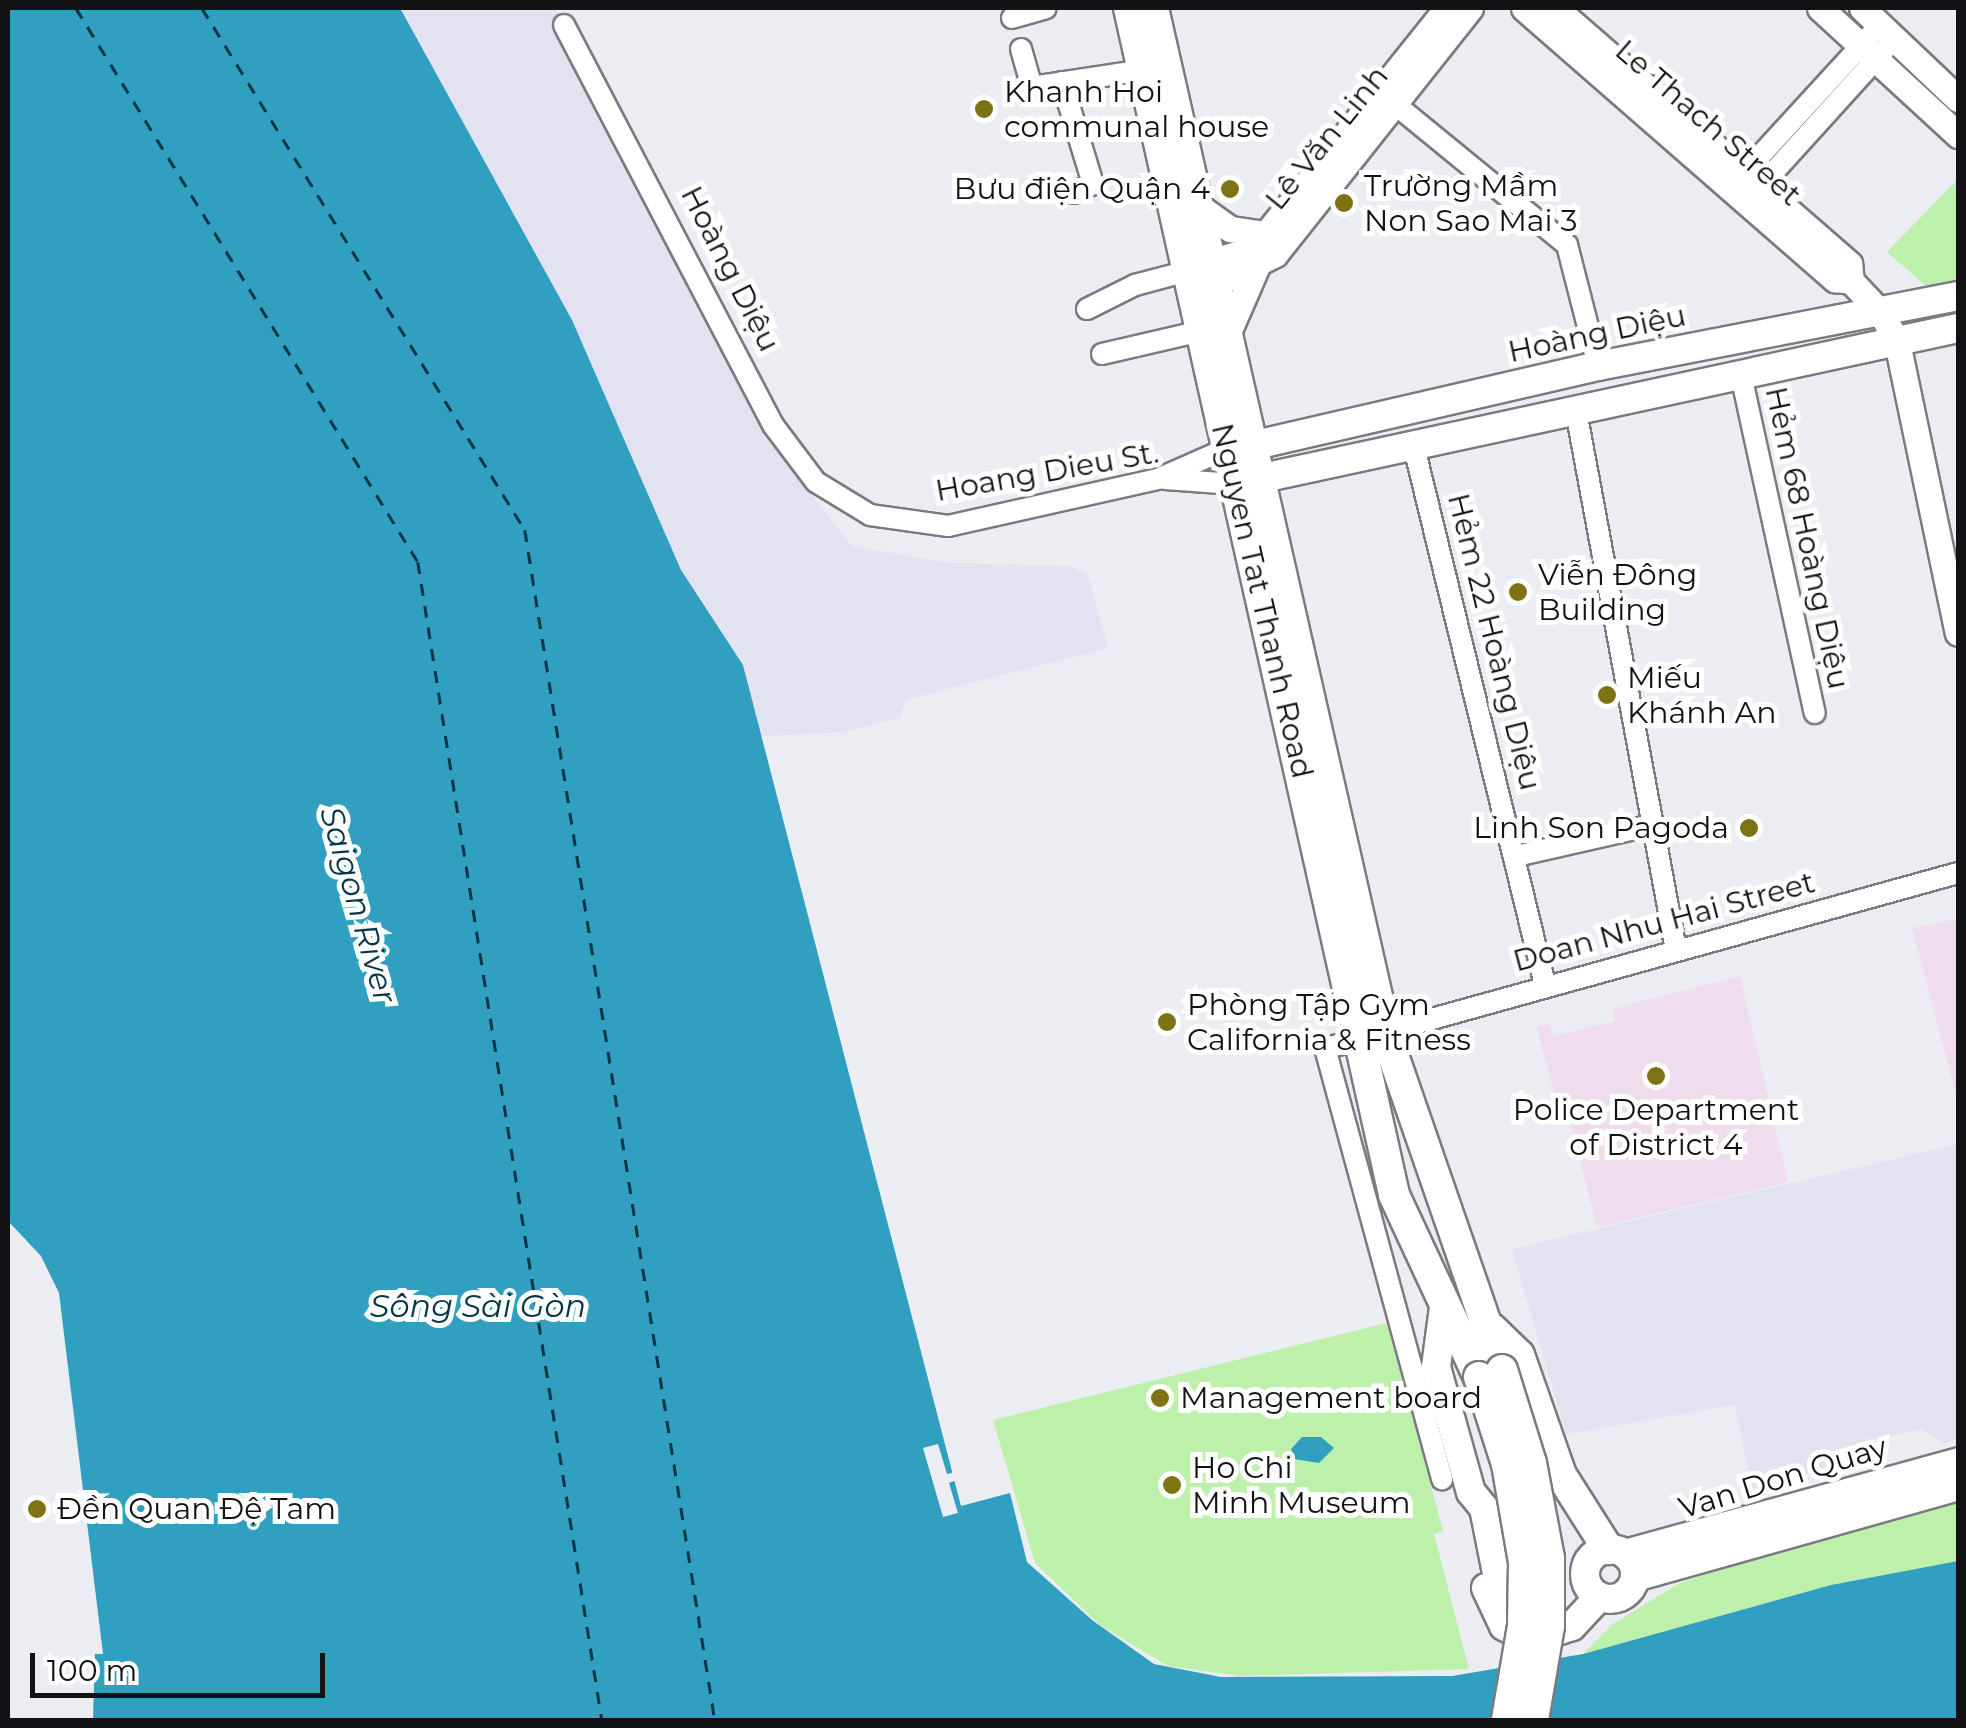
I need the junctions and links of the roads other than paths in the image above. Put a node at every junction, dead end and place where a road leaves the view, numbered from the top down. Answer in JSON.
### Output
{"nodes":[{"id":1,"x":1046,"y":8,"type":"edge"},
{"id":2,"x":1129,"y":8,"type":"edge"},
{"id":3,"x":1152,"y":8,"type":"edge"},
{"id":4,"x":1447,"y":8,"type":"edge"},
{"id":5,"x":1470,"y":8,"type":"edge"},
{"id":6,"x":1524,"y":8,"type":"edge"},
{"id":7,"x":1556,"y":8,"type":"edge"},
{"id":8,"x":1820,"y":8,"type":"edge"},
{"id":9,"x":1012,"y":18,"type":"dead end"},
{"id":10,"x":1880,"y":24,"type":"edge"},
{"id":11,"x":564,"y":25,"type":"dead end"},
{"id":12,"x":1021,"y":48,"type":"dead end"},
{"id":13,"x":1869,"y":51,"type":"junction"},
{"id":14,"x":1143,"y":70,"type":"junction"},
{"id":15,"x":1062,"y":82,"type":"junction"},
{"id":16,"x":1958,"y":99,"type":"edge"},
{"id":17,"x":1396,"y":105,"type":"junction"},
{"id":18,"x":1958,"y":136,"type":"edge"},
{"id":19,"x":1747,"y":185,"type":"junction"},
{"id":20,"x":1074,"y":193,"type":"dead end"},
{"id":21,"x":1195,"y":204,"type":"junction"},
{"id":22,"x":1266,"y":234,"type":"junction"},
{"id":23,"x":1256,"y":268,"type":"junction"},
{"id":24,"x":1204,"y":273,"type":"junction"},
{"id":25,"x":1958,"y":296,"type":"edge"},
{"id":26,"x":1086,"y":309,"type":"dead end"},
{"id":27,"x":1881,"y":313,"type":"junction"},
{"id":28,"x":1958,"y":328,"type":"edge"},
{"id":29,"x":1214,"y":334,"type":"junction"},
{"id":30,"x":1897,"y":342,"type":"junction"},
{"id":31,"x":1102,"y":354,"type":"dead end"},
{"id":32,"x":1598,"y":366,"type":"junction"},
{"id":33,"x":1742,"y":375,"type":"junction"},
{"id":34,"x":1576,"y":411,"type":"junction"},
{"id":35,"x":1414,"y":443,"type":"junction"},
{"id":36,"x":1240,"y":447,"type":"junction"},
{"id":37,"x":1158,"y":478,"type":"junction"},
{"id":38,"x":1246,"y":481,"type":"junction"},
{"id":39,"x":1958,"y":633,"type":"edge"},
{"id":40,"x":1815,"y":713,"type":"dead end"},
{"id":41,"x":1652,"y":825,"type":"junction"},
{"id":42,"x":1516,"y":856,"type":"junction"},
{"id":43,"x":1958,"y":874,"type":"edge"},
{"id":44,"x":1676,"y":950,"type":"junction"},
{"id":45,"x":1544,"y":984,"type":"junction"},
{"id":46,"x":1372,"y":1036,"type":"junction"},
{"id":47,"x":1383,"y":1147,"type":"junction"},
{"id":48,"x":1353,"y":1153,"type":"junction"},
{"id":49,"x":1444,"y":1307,"type":"junction"},
{"id":50,"x":1485,"y":1322,"type":"junction"},
{"id":51,"x":1490,"y":1374,"type":"junction"},
{"id":52,"x":1958,"y":1462,"type":"edge"},
{"id":53,"x":1459,"y":1481,"type":"junction"},
{"id":54,"x":1958,"y":1486,"type":"edge"},
{"id":55,"x":1623,"y":1560,"type":"junction"},
{"id":56,"x":1599,"y":1597,"type":"junction"},
{"id":57,"x":1507,"y":1720,"type":"edge"},
{"id":58,"x":1533,"y":1720,"type":"edge"}],
"edges":[{"from":1,"to":9,"type":"street"},
{"from":2,"to":14,"type":"main road","name":"Nguyen Tat Thanh Road"},
{"from":3,"to":21,"type":"main road","name":"Nguyen Tat Thanh Road"},
{"from":4,"to":22,"type":"street"},
{"from":5,"to":17,"type":"street","name":"Lê Văn Linh"},
{"from":6,"to":19,"type":"street","name":"Le Thach Street"},
{"from":7,"to":19,"type":"street","name":"Le Thach Street"},
{"from":8,"to":13,"type":"street"},
{"from":10,"to":13,"type":"street"},
{"from":10,"to":16,"type":"street"},
{"from":11,"to":37,"type":"street","name":"Hoang Dieu St."},
{"from":12,"to":15,"type":"street"},
{"from":13,"to":18,"type":"street"},
{"from":13,"to":19,"type":"street"},
{"from":14,"to":15,"type":"street"},
{"from":14,"to":24,"type":"main road","name":"Nguyen Tat Thanh Road"},
{"from":15,"to":20,"type":"street"},
{"from":17,"to":23,"type":"street","name":"Lê Văn Linh"},
{"from":17,"to":32,"type":"street"},
{"from":19,"to":27,"type":"street","name":"Le Thach Street"},
{"from":21,"to":22,"type":"street"},
{"from":21,"to":24,"type":"main road","name":"Nguyen Tat Thanh Road"},
{"from":22,"to":24,"type":"street"},
{"from":23,"to":24,"type":"street","name":"Lê Văn Linh"},
{"from":23,"to":29,"type":"street"},
{"from":24,"to":26,"type":"street"},
{"from":24,"to":29,"type":"main road","name":"Nguyen Tat Thanh Road"},
{"from":25,"to":27,"type":"main road","name":"Hoàng Diệu"},
{"from":27,"to":30,"type":"street","name":"Le Thach Street"},
{"from":27,"to":32,"type":"main road","name":"Hoàng Diệu"},
{"from":28,"to":30,"type":"main road"},
{"from":29,"to":31,"type":"street"},
{"from":29,"to":36,"type":"main road","name":"Nguyen Tat Thanh Road"},
{"from":30,"to":33,"type":"main road"},
{"from":30,"to":39,"type":"street","name":"Le Thach Street"},
{"from":32,"to":36,"type":"main road","name":"Hoàng Diệu"},
{"from":33,"to":34,"type":"main road"},
{"from":33,"to":40,"type":"street","name":"Hẻm 68 Hoàng Diệu"},
{"from":34,"to":35,"type":"main road"},
{"from":34,"to":41,"type":"street"},
{"from":35,"to":38,"type":"main road"},
{"from":35,"to":42,"type":"street","name":"Hẻm 22 Hoàng Diệu"},
{"from":36,"to":37,"type":"street","name":"Hoàng Diệu"},
{"from":36,"to":38,"type":"main road","name":"Nguyen Tat Thanh Road"},
{"from":37,"to":38,"type":"street","name":"Hoang Dieu St."},
{"from":38,"to":46,"type":"main road","name":"Nguyen Tat Thanh Road"},
{"from":41,"to":42,"type":"street"},
{"from":41,"to":44,"type":"street"},
{"from":42,"to":45,"type":"street","name":"Hẻm 22 Hoàng Diệu"},
{"from":43,"to":44,"type":"street","name":"Doan Nhu Hai Street"},
{"from":44,"to":45,"type":"street","name":"Doan Nhu Hai Street"},
{"from":45,"to":46,"type":"street","name":"Doan Nhu Hai Street"},
{"from":46,"to":47,"type":"main road","name":"Nguyen Tat Thanh Road"},
{"from":46,"to":48,"type":"street","name":"Doan Nhu Hai Street"},
{"from":46,"to":50,"type":"main road"},
{"from":47,"to":48,"type":"street"},
{"from":47,"to":49,"type":"main road","name":"Nguyen Tat Thanh Road"},
{"from":48,"to":53,"type":"street"},
{"from":49,"to":51,"type":"main road","name":"Nguyen Tat Thanh Road"},
{"from":49,"to":53,"type":"main road"},
{"from":50,"to":51,"type":"main road"},
{"from":50,"to":55,"type":"main road"},
{"from":51,"to":57,"type":"main road","bridge":true},
{"from":51,"to":58,"type":"main road","bridge":true},
{"from":52,"to":55,"type":"main road","name":"Van Don Quay"},
{"from":53,"to":56,"type":"main road"},
{"from":54,"to":55,"type":"main road","name":"Van Don Quay"},
{"from":55,"to":56,"type":"main road"},
{"from":55,"to":56,"type":"main road"}]}
